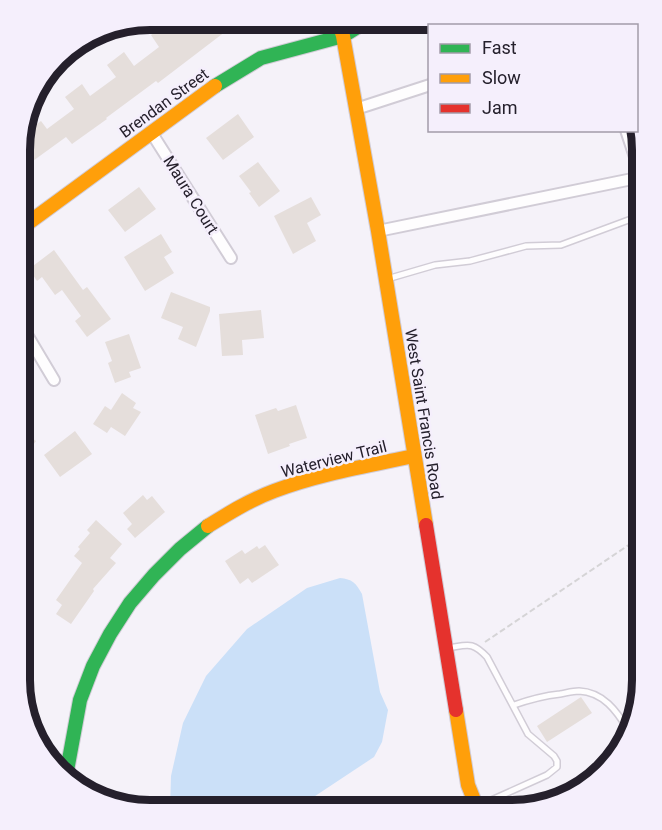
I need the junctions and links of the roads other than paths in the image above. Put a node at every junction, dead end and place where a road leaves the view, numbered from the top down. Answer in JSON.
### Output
{"nodes":[{"id":1,"x":341,"y":30,"type":"edge"},
{"id":2,"x":428,"y":85,"type":"edge"},
{"id":3,"x":356,"y":109,"type":"junction"},
{"id":4,"x":151,"y":132,"type":"junction"},
{"id":5,"x":627,"y":132,"type":"edge"},
{"id":6,"x":632,"y":148,"type":"edge"},
{"id":7,"x":632,"y":180,"type":"edge"},
{"id":8,"x":632,"y":219,"type":"edge"},
{"id":9,"x":30,"y":222,"type":"edge"},
{"id":10,"x":378,"y":231,"type":"junction"},
{"id":11,"x":231,"y":258,"type":"dead end"},
{"id":12,"x":385,"y":279,"type":"junction"},
{"id":13,"x":30,"y":340,"type":"edge"},
{"id":14,"x":54,"y":380,"type":"dead end"},
{"id":15,"x":414,"y":456,"type":"junction"},
{"id":16,"x":445,"y":648,"type":"junction"},
{"id":17,"x":514,"y":705,"type":"junction"},
{"id":18,"x":624,"y":723,"type":"edge"},
{"id":19,"x":67,"y":767,"type":"edge"},
{"id":20,"x":474,"y":800,"type":"edge"},
{"id":21,"x":494,"y":800,"type":"edge"}],
"edges":[{"from":1,"to":3,"type":"street","name":"West Saint Francis Road"},
{"from":1,"to":4,"type":"street","name":"Brendan Street"},
{"from":2,"to":3,"type":"street"},
{"from":3,"to":10,"type":"street","name":"West Saint Francis Road"},
{"from":4,"to":9,"type":"street","name":"Brendan Street"},
{"from":4,"to":11,"type":"street","name":"Maura Court"},
{"from":5,"to":6,"type":"street"},
{"from":7,"to":10,"type":"street"},
{"from":8,"to":12,"type":"lane"},
{"from":10,"to":12,"type":"street","name":"West Saint Francis Road"},
{"from":12,"to":15,"type":"street","name":"West Saint Francis Road"},
{"from":13,"to":14,"type":"street"},
{"from":15,"to":16,"type":"street","name":"West Saint Francis Road"},
{"from":15,"to":19,"type":"street","name":"Waterview Trail"},
{"from":16,"to":17,"type":"lane"},
{"from":16,"to":20,"type":"street","name":"West Saint Francis Road"},
{"from":17,"to":18,"type":"lane"},
{"from":17,"to":21,"type":"lane"}]}
